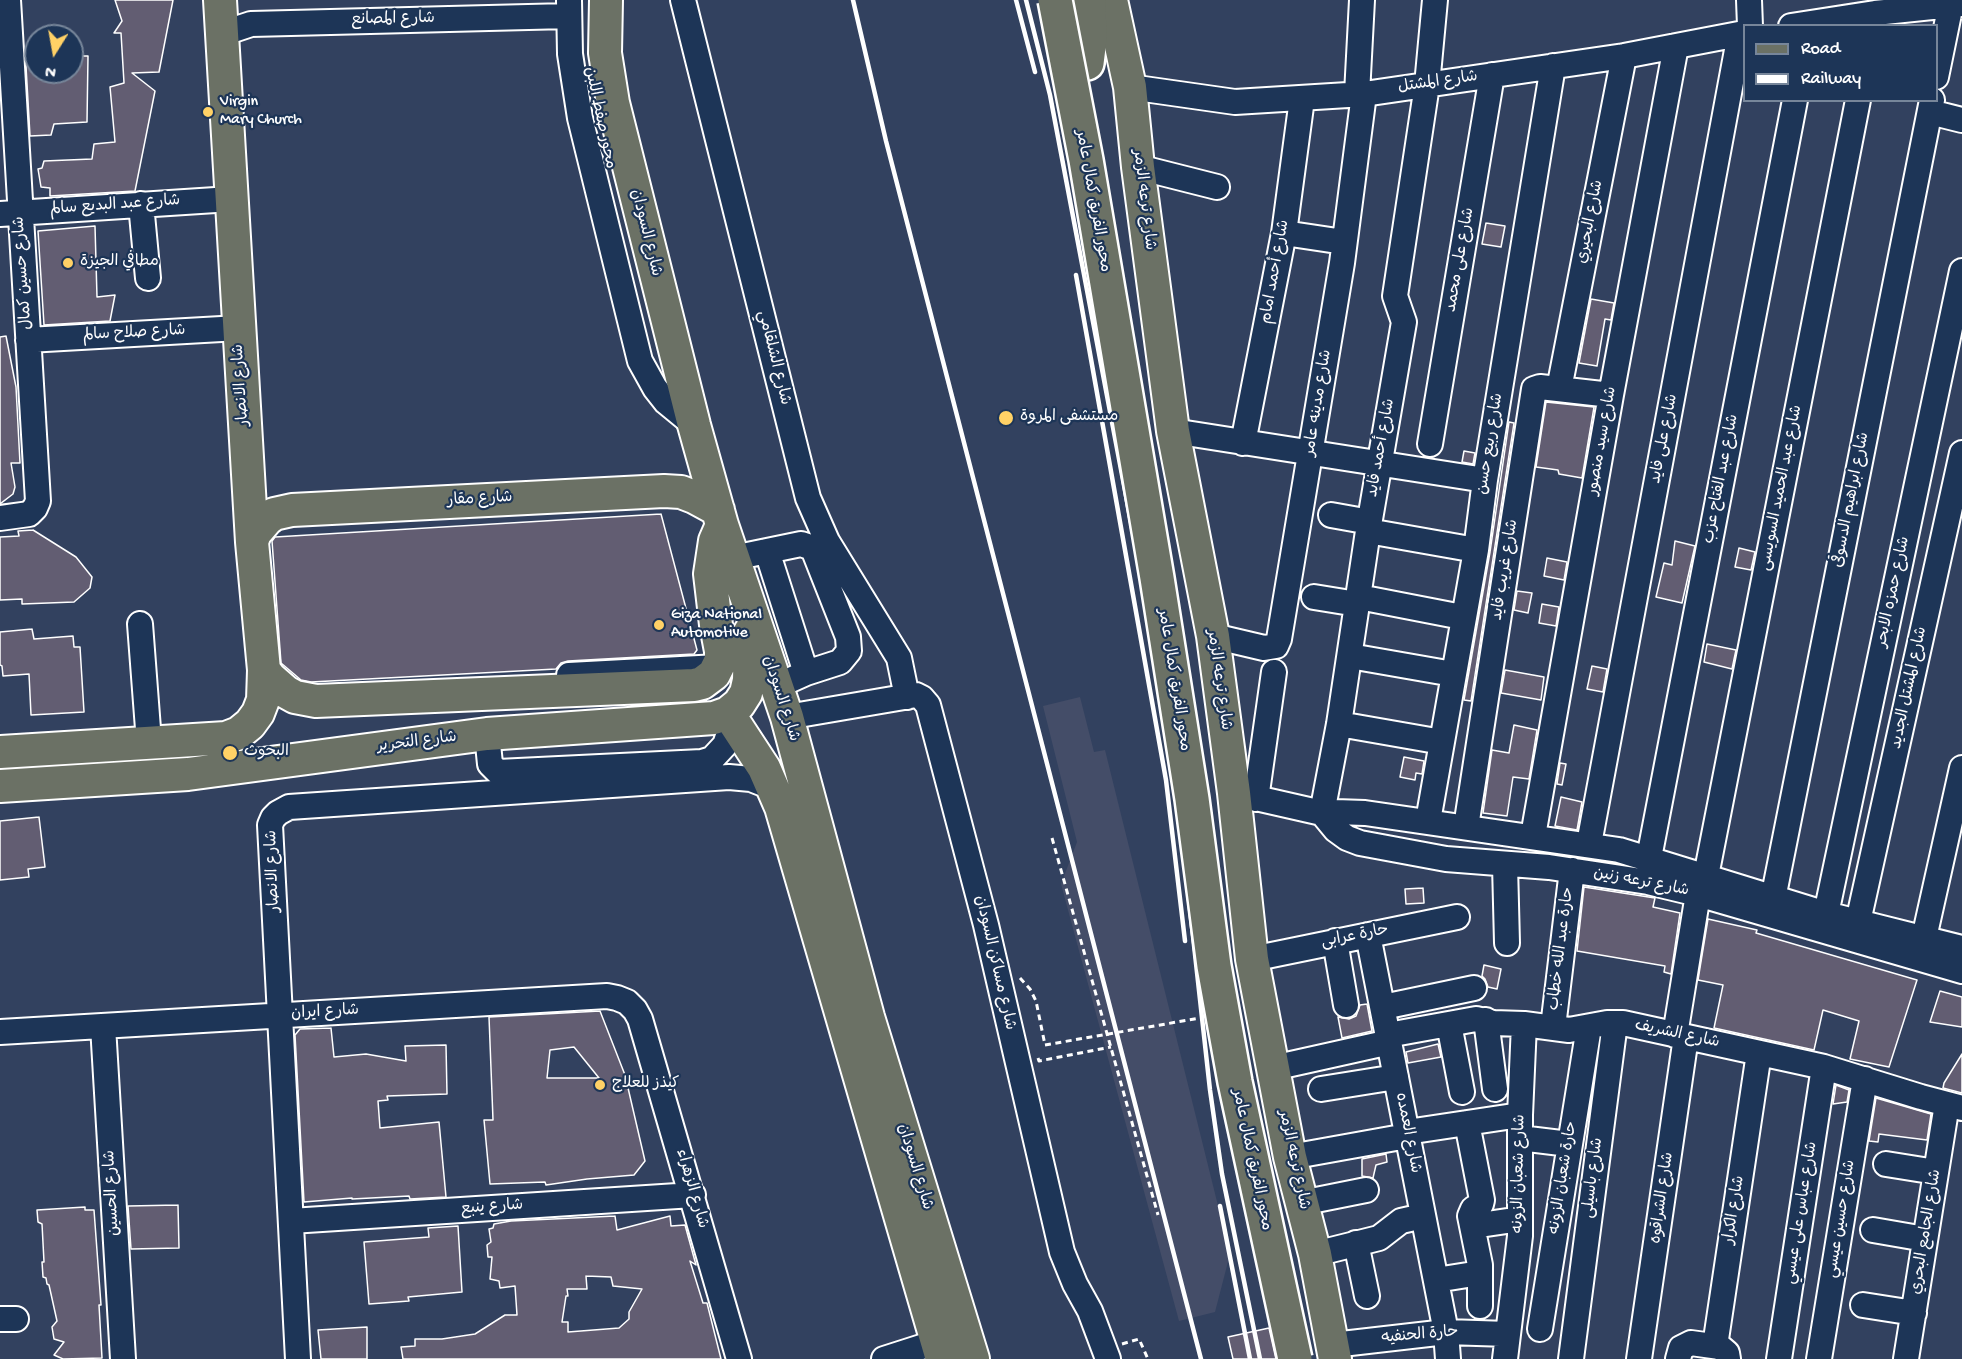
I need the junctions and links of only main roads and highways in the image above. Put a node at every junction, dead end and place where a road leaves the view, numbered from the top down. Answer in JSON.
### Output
{"nodes":[{"id":1,"x":220,"y":0,"type":"edge"},
{"id":2,"x":606,"y":0,"type":"edge"},
{"id":3,"x":1055,"y":0,"type":"edge"},
{"id":4,"x":1075,"y":0,"type":"edge"},
{"id":5,"x":1089,"y":0,"type":"edge"},
{"id":6,"x":1111,"y":0,"type":"edge"},
{"id":7,"x":574,"y":5,"type":"edge"},
{"id":8,"x":1087,"y":63,"type":"junction"},
{"id":9,"x":691,"y":413,"type":"junction"},
{"id":10,"x":720,"y":518,"type":"junction"},
{"id":11,"x":252,"y":542,"type":"junction"},
{"id":12,"x":751,"y":614,"type":"junction"},
{"id":13,"x":720,"y":659,"type":"junction"},
{"id":14,"x":264,"y":670,"type":"junction"},
{"id":15,"x":425,"y":697,"type":"junction"},
{"id":16,"x":728,"y":713,"type":"junction"},
{"id":17,"x":487,"y":734,"type":"junction"},
{"id":18,"x":212,"y":741,"type":"junction"},
{"id":19,"x":0,"y":752,"type":"edge"},
{"id":20,"x":246,"y":767,"type":"junction"},
{"id":21,"x":0,"y":786,"type":"edge"},
{"id":22,"x":939,"y":1350,"type":"edge"},
{"id":23,"x":1326,"y":1354,"type":"edge"},
{"id":24,"x":973,"y":1359,"type":"edge"},
{"id":25,"x":1295,"y":1359,"type":"edge"}],
"edges":[{"from":1,"to":11,"type":"main road","name":"شارع الانصار"},
{"from":2,"to":9,"type":"main road","name":"شارع السودان"},
{"from":3,"to":25,"type":"highway","name":"محور الفريق كمال عامر","bridge":true},
{"from":4,"to":8,"type":"highway","name":"محور الفريق كمال عامر"},
{"from":5,"to":8,"type":"highway"},
{"from":6,"to":23,"type":"main road","name":"شارع ترعه الزمر"},
{"from":7,"to":9,"type":"main road","name":"محور صفط اللبن"},
{"from":8,"to":23,"type":"highway","name":"محور الفريق كمال عامر"},
{"from":9,"to":10,"type":"main road","name":"شارع السودان"},
{"from":10,"to":11,"type":"main road","name":"شارع مقار"},
{"from":10,"to":12,"type":"main road","name":"شارع السودان"},
{"from":10,"to":13,"type":"main road"},
{"from":11,"to":14,"type":"main road","name":"شارع الانصار"},
{"from":12,"to":13,"type":"main road"},
{"from":12,"to":16,"type":"main road"},
{"from":12,"to":24,"type":"main road","name":"شارع السودان"},
{"from":13,"to":15,"type":"main road"},
{"from":14,"to":15,"type":"main road"},
{"from":14,"to":18,"type":"main road","name":"شارع الانصار"},
{"from":15,"to":17,"type":"main road"},
{"from":16,"to":17,"type":"main road","name":"شارع التحرير"},
{"from":16,"to":22,"type":"main road","name":"شارع السودان"},
{"from":17,"to":20,"type":"main road","name":"شارع التحرير"},
{"from":18,"to":19,"type":"main road"},
{"from":18,"to":20,"type":"main road"},
{"from":20,"to":21,"type":"main road","name":"شارع التحرير"}]}
